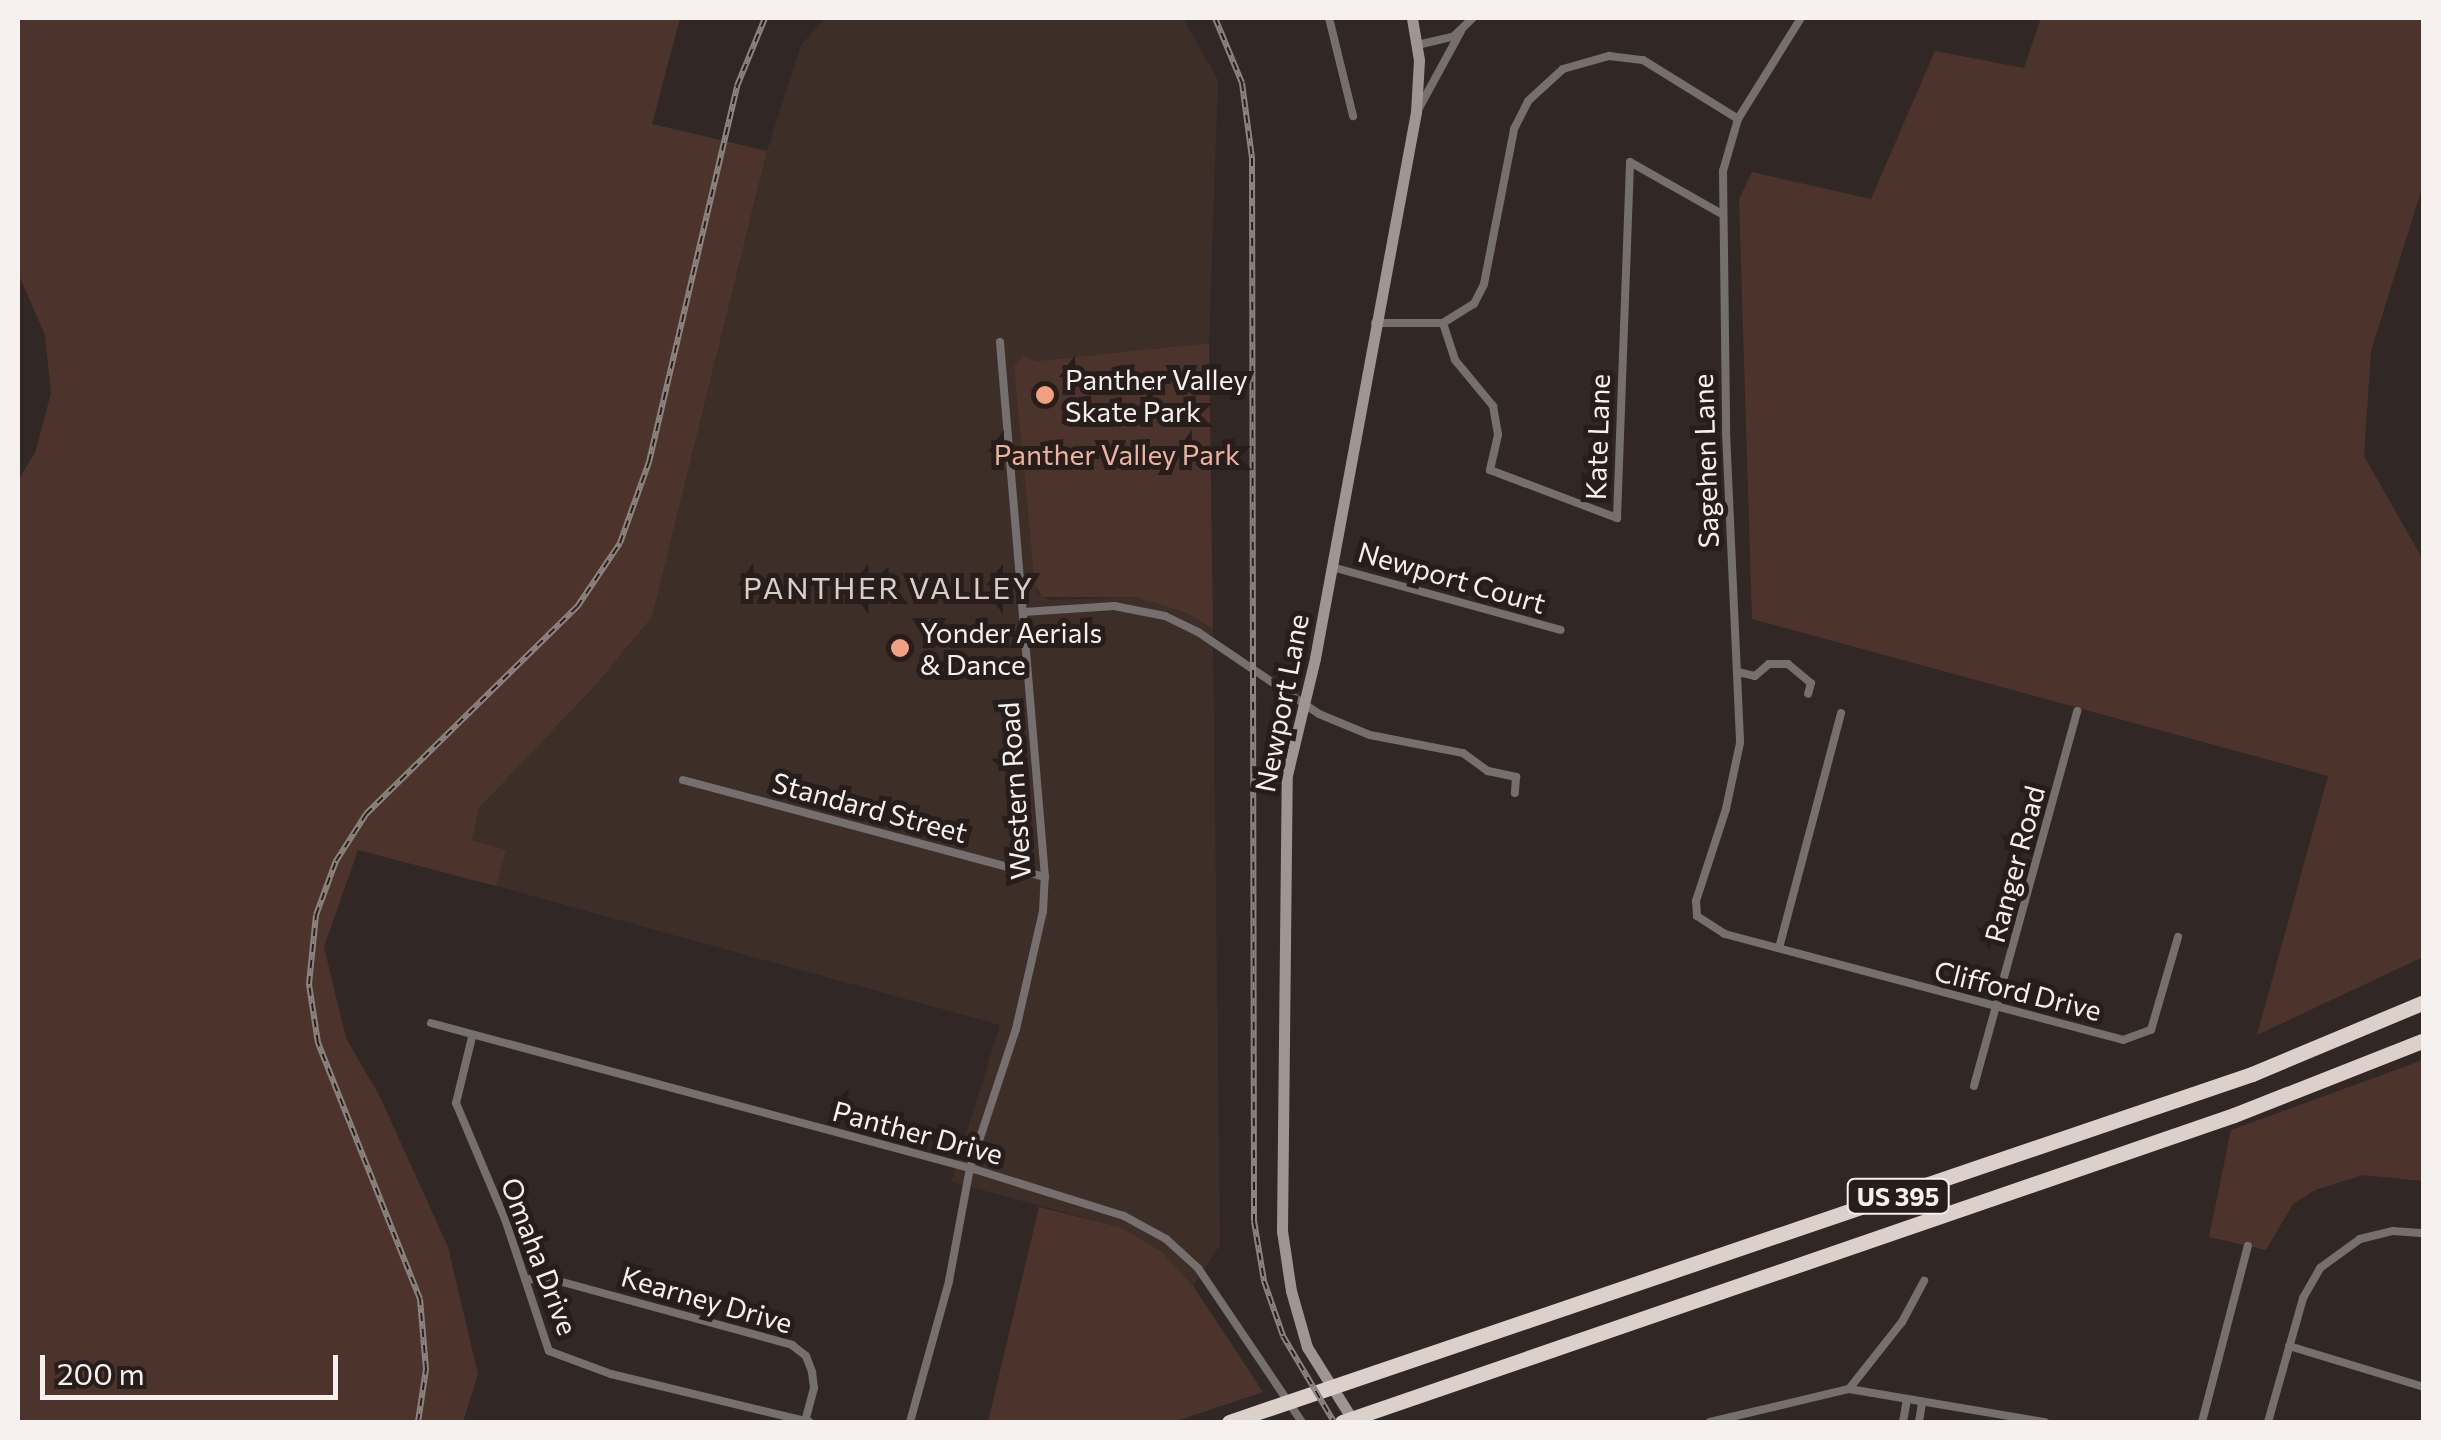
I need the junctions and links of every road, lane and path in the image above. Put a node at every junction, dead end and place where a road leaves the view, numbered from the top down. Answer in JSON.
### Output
{"nodes":[{"id":1,"x":1329,"y":18,"type":"edge"},
{"id":2,"x":1412,"y":18,"type":"edge"},
{"id":3,"x":1473,"y":18,"type":"edge"},
{"id":4,"x":1801,"y":18,"type":"edge"},
{"id":5,"x":1461,"y":31,"type":"junction"},
{"id":6,"x":1417,"y":46,"type":"junction"},
{"id":7,"x":1416,"y":112,"type":"junction"},
{"id":8,"x":1353,"y":116,"type":"dead end"},
{"id":9,"x":1738,"y":119,"type":"junction"},
{"id":10,"x":1720,"y":213,"type":"junction"},
{"id":11,"x":1375,"y":323,"type":"junction"},
{"id":12,"x":1444,"y":323,"type":"junction"},
{"id":13,"x":1000,"y":342,"type":"dead end"},
{"id":14,"x":1332,"y":567,"type":"junction"},
{"id":15,"x":1024,"y":612,"type":"junction"},
{"id":16,"x":1560,"y":630,"type":"dead end"},
{"id":17,"x":1738,"y":672,"type":"junction"},
{"id":18,"x":1808,"y":694,"type":"dead end"},
{"id":19,"x":1305,"y":702,"type":"junction"},
{"id":20,"x":2078,"y":711,"type":"dead end"},
{"id":21,"x":1841,"y":713,"type":"dead end"},
{"id":22,"x":682,"y":780,"type":"dead end"},
{"id":23,"x":1515,"y":794,"type":"dead end"},
{"id":24,"x":1045,"y":877,"type":"junction"},
{"id":25,"x":1697,"y":916,"type":"joint"},
{"id":26,"x":2178,"y":937,"type":"dead end"},
{"id":27,"x":1779,"y":948,"type":"junction"},
{"id":28,"x":2424,"y":1002,"type":"edge"},
{"id":29,"x":1996,"y":1009,"type":"junction"},
{"id":30,"x":431,"y":1024,"type":"dead end"},
{"id":31,"x":472,"y":1036,"type":"junction"},
{"id":32,"x":2424,"y":1040,"type":"edge"},
{"id":33,"x":1974,"y":1086,"type":"dead end"},
{"id":34,"x":970,"y":1168,"type":"junction"},
{"id":35,"x":2424,"y":1233,"type":"edge"},
{"id":36,"x":2248,"y":1246,"type":"dead end"},
{"id":37,"x":527,"y":1279,"type":"junction"},
{"id":38,"x":1924,"y":1281,"type":"dead end"},
{"id":39,"x":2289,"y":1346,"type":"junction"},
{"id":40,"x":2424,"y":1387,"type":"edge"},
{"id":41,"x":1849,"y":1389,"type":"junction"},
{"id":42,"x":1907,"y":1399,"type":"junction"},
{"id":43,"x":1922,"y":1402,"type":"junction"},
{"id":44,"x":2020,"y":1421,"type":"edge"},
{"id":45,"x":807,"y":1422,"type":"edge"},
{"id":46,"x":910,"y":1422,"type":"edge"},
{"id":47,"x":1229,"y":1422,"type":"edge"},
{"id":48,"x":1302,"y":1422,"type":"edge"},
{"id":49,"x":1342,"y":1422,"type":"edge"},
{"id":50,"x":1354,"y":1422,"type":"edge"},
{"id":51,"x":1710,"y":1422,"type":"edge"},
{"id":52,"x":1903,"y":1422,"type":"edge"},
{"id":53,"x":1919,"y":1422,"type":"edge"},
{"id":54,"x":2046,"y":1422,"type":"edge"},
{"id":55,"x":2202,"y":1422,"type":"edge"},
{"id":56,"x":2268,"y":1422,"type":"edge"}],
"edges":[{"from":1,"to":8,"type":"street"},
{"from":2,"to":6,"type":"street","name":"Newport Lane"},
{"from":3,"to":5,"type":"street"},
{"from":4,"to":9,"type":"street","name":"Sagehen Lane"},
{"from":5,"to":6,"type":"street"},
{"from":5,"to":7,"type":"street"},
{"from":6,"to":7,"type":"street","name":"Newport Lane"},
{"from":7,"to":11,"type":"street","name":"Newport Lane"},
{"from":9,"to":10,"type":"street","name":"Sagehen Lane"},
{"from":9,"to":12,"type":"street"},
{"from":10,"to":12,"type":"street","name":"Kate Lane"},
{"from":10,"to":17,"type":"street","name":"Sagehen Lane"},
{"from":11,"to":12,"type":"street"},
{"from":11,"to":14,"type":"street","name":"Newport Lane"},
{"from":13,"to":15,"type":"street","name":"Western Road"},
{"from":14,"to":16,"type":"street","name":"Newport Court"},
{"from":14,"to":19,"type":"street","name":"Newport Lane"},
{"from":15,"to":19,"type":"street"},
{"from":15,"to":24,"type":"street","name":"Western Road"},
{"from":17,"to":18,"type":"street"},
{"from":17,"to":25,"type":"street","name":"Sagehen Lane"},
{"from":19,"to":23,"type":"street"},
{"from":19,"to":50,"type":"street","name":"Newport Lane"},
{"from":20,"to":29,"type":"street","name":"Ranger Road"},
{"from":21,"to":27,"type":"street"},
{"from":22,"to":24,"type":"street","name":"Standard Street"},
{"from":24,"to":34,"type":"street","name":"Western Road"},
{"from":25,"to":27,"type":"street","name":"Clifford Drive"},
{"from":26,"to":29,"type":"street","name":"Clifford Drive"},
{"from":27,"to":29,"type":"street","name":"Clifford Drive"},
{"from":28,"to":47,"type":"highway","number":"US 395"},
{"from":29,"to":33,"type":"street","name":"Ranger Road"},
{"from":30,"to":31,"type":"street","name":"Panther Drive"},
{"from":31,"to":34,"type":"street","name":"Panther Drive"},
{"from":31,"to":37,"type":"street","name":"Omaha Drive"},
{"from":32,"to":49,"type":"highway","number":"US 395"},
{"from":34,"to":46,"type":"street","name":"Western Road"},
{"from":34,"to":48,"type":"street","name":"Panther Drive"},
{"from":35,"to":39,"type":"street"},
{"from":36,"to":55,"type":"street"},
{"from":37,"to":45,"type":"street","name":"Omaha Drive"},
{"from":37,"to":45,"type":"street","name":"Kearney Drive"},
{"from":38,"to":41,"type":"street"},
{"from":39,"to":40,"type":"street"},
{"from":39,"to":56,"type":"street"},
{"from":41,"to":42,"type":"street"},
{"from":41,"to":51,"type":"street"},
{"from":42,"to":43,"type":"street"},
{"from":42,"to":52,"type":"street"},
{"from":43,"to":44,"type":"street"},
{"from":43,"to":53,"type":"street"},
{"from":44,"to":54,"type":"street"}]}
